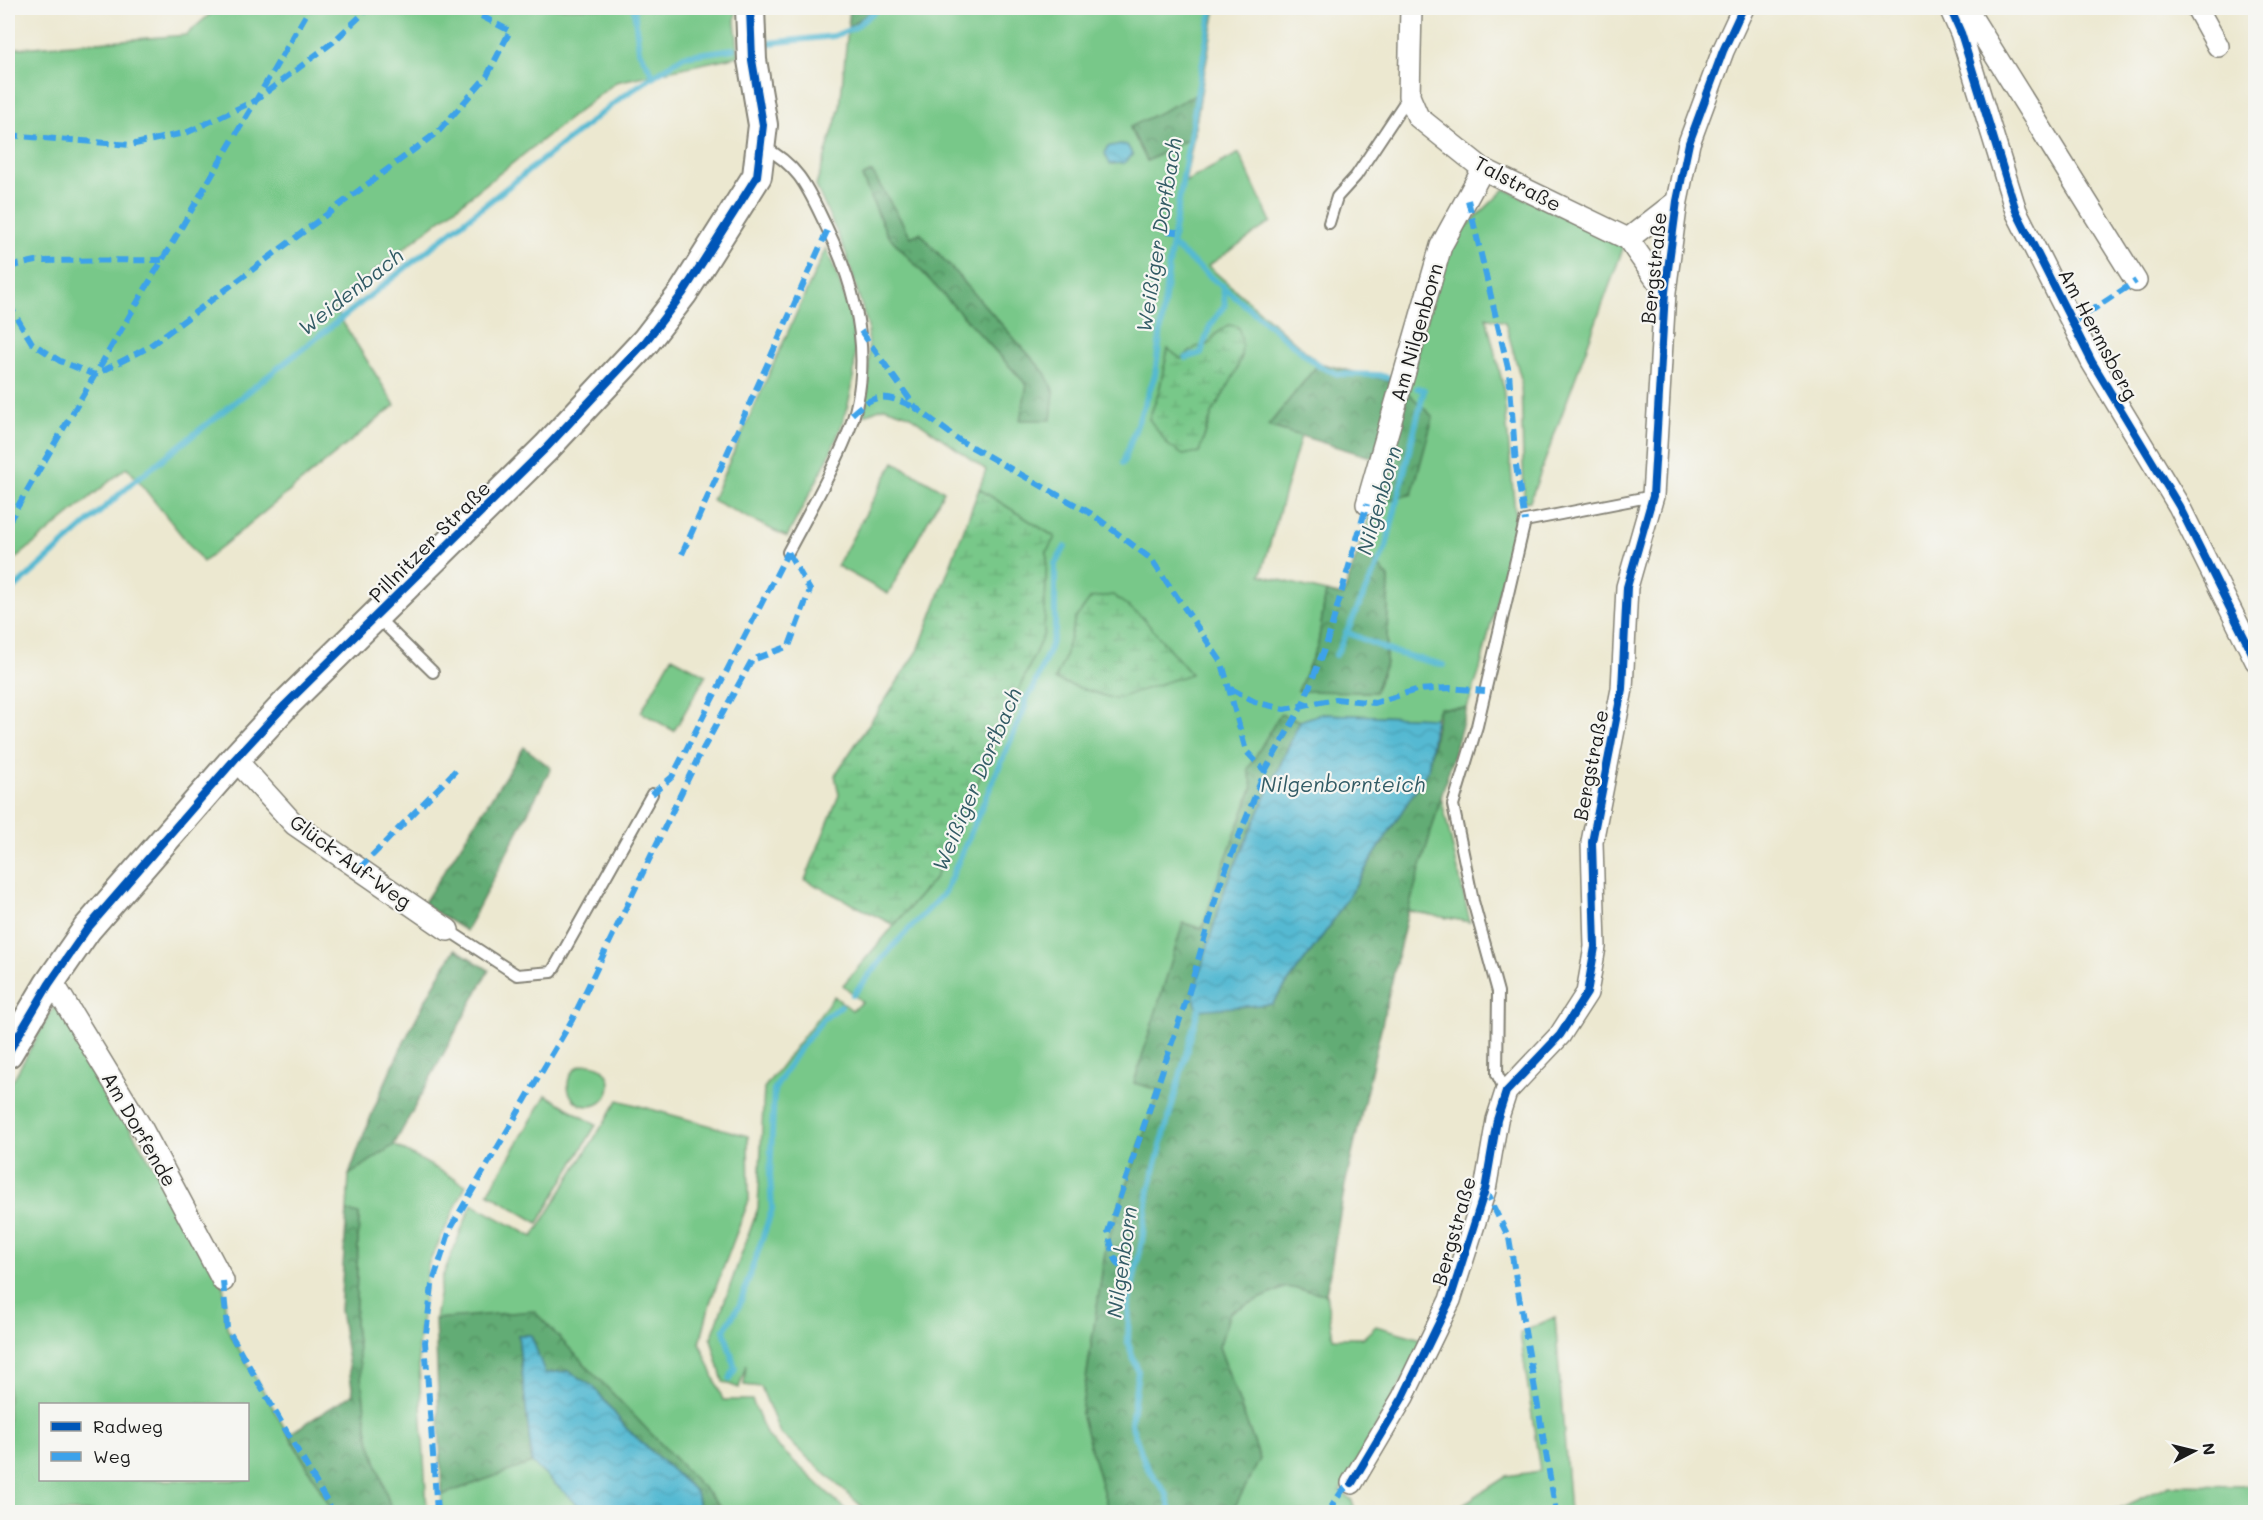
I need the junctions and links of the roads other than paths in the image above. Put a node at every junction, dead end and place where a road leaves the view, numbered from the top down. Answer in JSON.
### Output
{"nodes":[{"id":1,"x":750,"y":8,"type":"edge"},
{"id":2,"x":1411,"y":8,"type":"edge"},
{"id":3,"x":1743,"y":8,"type":"edge"},
{"id":4,"x":2197,"y":8,"type":"edge"},
{"id":5,"x":1951,"y":9,"type":"edge"},
{"id":6,"x":2218,"y":46,"type":"dead end"},
{"id":7,"x":1409,"y":96,"type":"junction"},
{"id":8,"x":762,"y":146,"type":"junction"},
{"id":9,"x":1483,"y":169,"type":"junction"},
{"id":10,"x":1677,"y":201,"type":"junction"},
{"id":11,"x":1329,"y":223,"type":"dead end"},
{"id":12,"x":1628,"y":239,"type":"junction"},
{"id":13,"x":2136,"y":281,"type":"dead end"},
{"id":14,"x":1665,"y":292,"type":"junction"},
{"id":15,"x":1653,"y":496,"type":"junction"},
{"id":16,"x":1367,"y":504,"type":"dead end"},
{"id":17,"x":789,"y":552,"type":"dead end"},
{"id":18,"x":376,"y":615,"type":"junction"},
{"id":19,"x":2256,"y":661,"type":"edge"},
{"id":20,"x":433,"y":672,"type":"dead end"},
{"id":21,"x":235,"y":759,"type":"junction"},
{"id":22,"x":652,"y":794,"type":"dead end"},
{"id":23,"x":448,"y":930,"type":"joint"},
{"id":24,"x":49,"y":984,"type":"junction"},
{"id":25,"x":8,"y":1053,"type":"edge"},
{"id":26,"x":1506,"y":1092,"type":"junction"},
{"id":27,"x":223,"y":1281,"type":"dead end"},
{"id":28,"x":1352,"y":1483,"type":"dead end"}],
"edges":[{"from":1,"to":8,"type":"street","name":"Pillnitzer Straße"},
{"from":2,"to":7,"type":"street"},
{"from":3,"to":10,"type":"street","name":"Bergstraße"},
{"from":4,"to":6,"type":"street"},
{"from":5,"to":13,"type":"street","name":"Am Hermsberg"},
{"from":5,"to":19,"type":"street","name":"Am Hermsberg"},
{"from":7,"to":9,"type":"street","name":"Talstraße"},
{"from":7,"to":11,"type":"lane"},
{"from":8,"to":17,"type":"lane"},
{"from":8,"to":18,"type":"street","name":"Pillnitzer Straße"},
{"from":9,"to":12,"type":"street","name":"Talstraße"},
{"from":9,"to":16,"type":"street","name":"Am Nilgenborn"},
{"from":10,"to":12,"type":"street"},
{"from":10,"to":14,"type":"street","name":"Bergstraße"},
{"from":12,"to":14,"type":"street","name":"Talstraße"},
{"from":14,"to":15,"type":"street","name":"Bergstraße"},
{"from":15,"to":26,"type":"street","name":"Bergstraße"},
{"from":15,"to":26,"type":"lane"},
{"from":18,"to":20,"type":"lane"},
{"from":18,"to":21,"type":"street","name":"Pillnitzer Straße"},
{"from":21,"to":23,"type":"street","name":"Glück-Auf-Weg"},
{"from":21,"to":24,"type":"street","name":"Pillnitzer Straße"},
{"from":22,"to":23,"type":"lane"},
{"from":24,"to":25,"type":"street","name":"Pillnitzer Straße"},
{"from":24,"to":27,"type":"street","name":"Am Dorfende"},
{"from":26,"to":28,"type":"street","name":"Bergstraße"}]}
